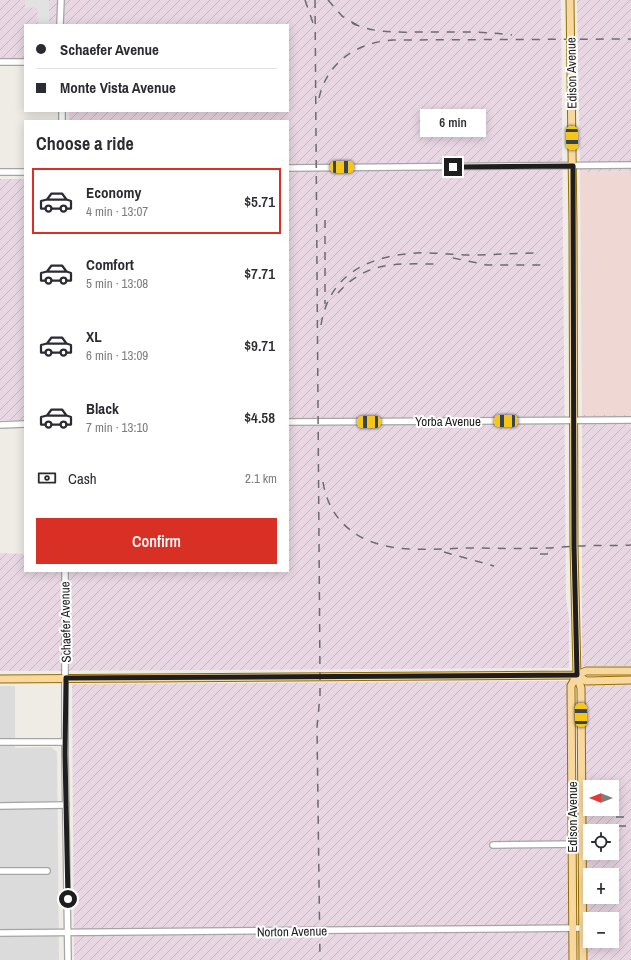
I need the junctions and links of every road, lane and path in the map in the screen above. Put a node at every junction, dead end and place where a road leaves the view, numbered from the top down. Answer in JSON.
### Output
{"nodes":[{"id":1,"x":61,"y":0,"type":"edge"},
{"id":2,"x":570,"y":0,"type":"edge"},
{"id":3,"x":60,"y":24,"type":"edge"},
{"id":4,"x":0,"y":62,"type":"edge"},
{"id":5,"x":24,"y":62,"type":"edge"},
{"id":6,"x":631,"y":165,"type":"edge"},
{"id":7,"x":573,"y":166,"type":"junction"},
{"id":8,"x":289,"y":168,"type":"edge"},
{"id":9,"x":0,"y":172,"type":"edge"},
{"id":10,"x":24,"y":172,"type":"edge"},
{"id":11,"x":574,"y":420,"type":"junction"},
{"id":12,"x":631,"y":420,"type":"edge"},
{"id":13,"x":289,"y":422,"type":"edge"},
{"id":14,"x":24,"y":424,"type":"edge"},
{"id":15,"x":0,"y":425,"type":"edge"},
{"id":16,"x":65,"y":572,"type":"edge"},
{"id":17,"x":631,"y":671,"type":"edge"},
{"id":18,"x":577,"y":675,"type":"junction"},
{"id":19,"x":66,"y":678,"type":"junction"},
{"id":20,"x":0,"y":679,"type":"edge"},
{"id":21,"x":631,"y":680,"type":"edge"},
{"id":22,"x":0,"y":742,"type":"edge"},
{"id":23,"x":65,"y":742,"type":"junction"},
{"id":24,"x":572,"y":758,"type":"junction"},
{"id":25,"x":582,"y":792,"type":"junction"},
{"id":26,"x":66,"y":805,"type":"junction"},
{"id":27,"x":0,"y":806,"type":"edge"},
{"id":28,"x":572,"y":844,"type":"junction"},
{"id":29,"x":582,"y":844,"type":"junction"},
{"id":30,"x":493,"y":845,"type":"dead end"},
{"id":31,"x":0,"y":871,"type":"edge"},
{"id":32,"x":47,"y":871,"type":"dead end"},
{"id":33,"x":573,"y":928,"type":"junction"},
{"id":34,"x":583,"y":928,"type":"joint"},
{"id":35,"x":0,"y":933,"type":"edge"},
{"id":36,"x":68,"y":933,"type":"junction"},
{"id":37,"x":583,"y":948,"type":"edge"},
{"id":38,"x":68,"y":960,"type":"edge"},
{"id":39,"x":573,"y":960,"type":"edge"},
{"id":40,"x":583,"y":960,"type":"edge"}],
"edges":[{"from":1,"to":3,"type":"street"},
{"from":2,"to":7,"type":"main road","name":"Edison Avenue"},
{"from":4,"to":5,"type":"street"},
{"from":6,"to":7,"type":"street"},
{"from":7,"to":8,"type":"street"},
{"from":7,"to":11,"type":"main road","name":"Edison Avenue"},
{"from":9,"to":10,"type":"street"},
{"from":11,"to":12,"type":"street","name":"Yorba Avenue"},
{"from":11,"to":13,"type":"street","name":"Yorba Avenue"},
{"from":11,"to":18,"type":"main road","name":"Edison Avenue"},
{"from":14,"to":15,"type":"street"},
{"from":16,"to":19,"type":"street","name":"Schaefer Avenue"},
{"from":17,"to":18,"type":"main road"},
{"from":18,"to":19,"type":"main road"},
{"from":18,"to":21,"type":"main road"},
{"from":18,"to":24,"type":"main road","name":"Edison Avenue"},
{"from":18,"to":25,"type":"main road","name":"Edison Avenue"},
{"from":19,"to":20,"type":"main road"},
{"from":19,"to":23,"type":"street","name":"Schaefer Avenue"},
{"from":22,"to":23,"type":"street"},
{"from":23,"to":26,"type":"street","name":"Schaefer Avenue"},
{"from":24,"to":25,"type":"main road"},
{"from":24,"to":28,"type":"main road","name":"Edison Avenue"},
{"from":25,"to":29,"type":"main road","name":"Edison Avenue"},
{"from":26,"to":27,"type":"street"},
{"from":26,"to":36,"type":"street","name":"Schaefer Avenue"},
{"from":28,"to":29,"type":"street"},
{"from":28,"to":30,"type":"street"},
{"from":28,"to":33,"type":"main road","name":"Edison Avenue"},
{"from":29,"to":34,"type":"main road","name":"Edison Avenue"},
{"from":31,"to":32,"type":"street"},
{"from":33,"to":34,"type":"street","name":"Norton Avenue"},
{"from":33,"to":36,"type":"street","name":"Norton Avenue"},
{"from":33,"to":39,"type":"main road","name":"Edison Avenue"},
{"from":35,"to":36,"type":"street","name":"Norton Avenue"},
{"from":36,"to":38,"type":"street","name":"Schaefer Avenue"},
{"from":37,"to":40,"type":"main road","name":"Edison Avenue"}]}
